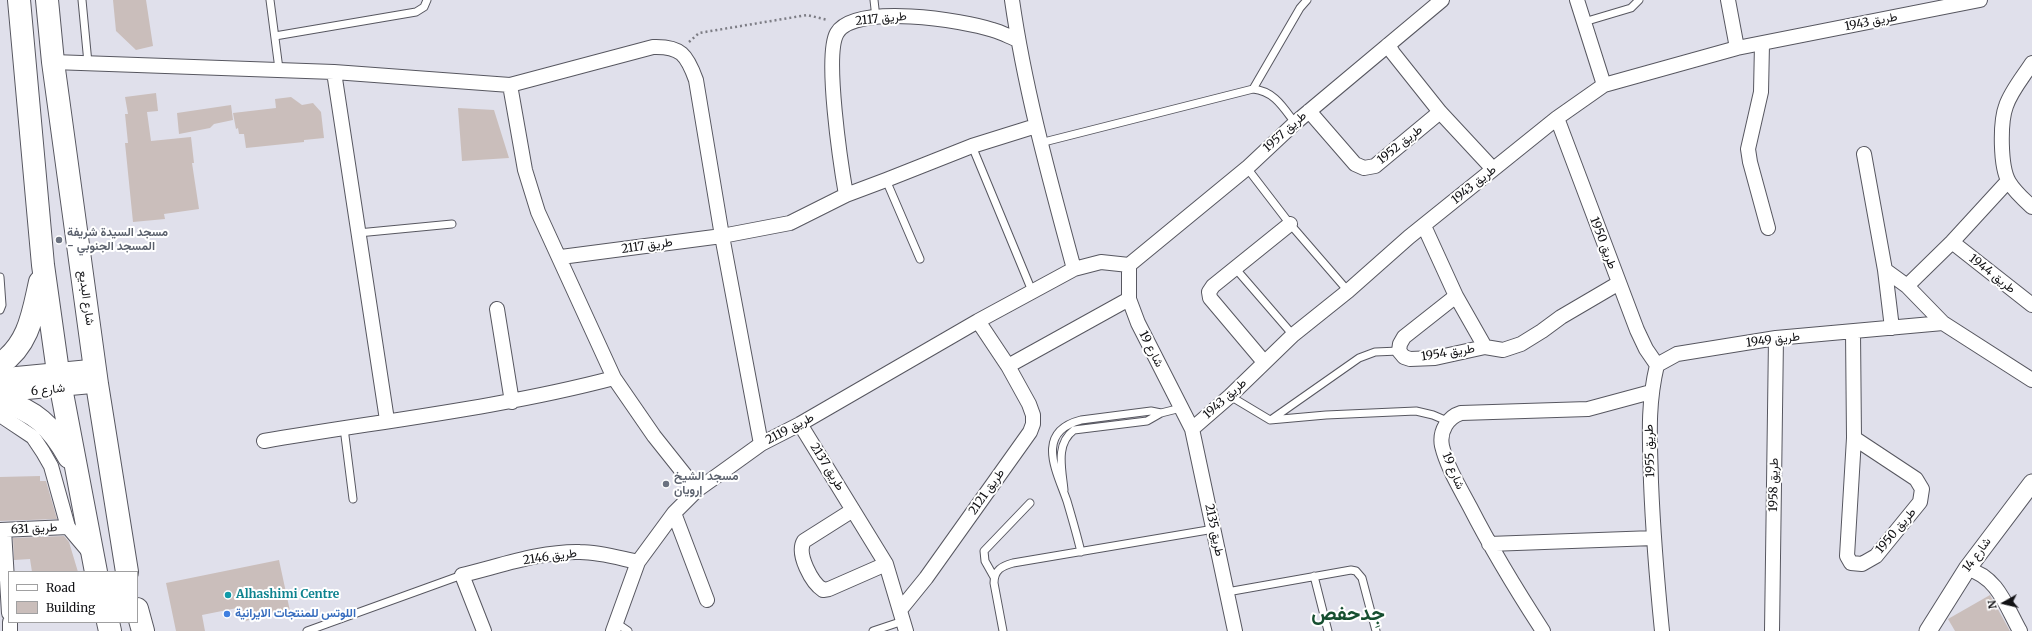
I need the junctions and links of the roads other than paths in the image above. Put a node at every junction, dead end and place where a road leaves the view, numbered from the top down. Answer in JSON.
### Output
{"nodes":[{"id":1,"x":19,"y":0,"type":"edge"},
{"id":2,"x":47,"y":0,"type":"edge"},
{"id":3,"x":82,"y":0,"type":"edge"},
{"id":4,"x":270,"y":0,"type":"edge"},
{"id":5,"x":427,"y":0,"type":"edge"},
{"id":6,"x":874,"y":0,"type":"edge"},
{"id":7,"x":1012,"y":0,"type":"edge"},
{"id":8,"x":1308,"y":0,"type":"edge"},
{"id":9,"x":1442,"y":0,"type":"edge"},
{"id":10,"x":1577,"y":0,"type":"edge"},
{"id":11,"x":1639,"y":0,"type":"edge"},
{"id":12,"x":1728,"y":0,"type":"edge"},
{"id":13,"x":1980,"y":0,"type":"edge"},
{"id":14,"x":876,"y":18,"type":"junction"},
{"id":15,"x":1584,"y":22,"type":"junction"},
{"id":16,"x":276,"y":36,"type":"junction"},
{"id":17,"x":1018,"y":40,"type":"junction"},
{"id":18,"x":1762,"y":44,"type":"junction"},
{"id":19,"x":1388,"y":45,"type":"junction"},
{"id":20,"x":1737,"y":48,"type":"junction"},
{"id":21,"x":53,"y":62,"type":"junction"},
{"id":22,"x":88,"y":63,"type":"junction"},
{"id":23,"x":2032,"y":64,"type":"edge"},
{"id":24,"x":279,"y":69,"type":"junction"},
{"id":25,"x":334,"y":72,"type":"junction"},
{"id":26,"x":510,"y":85,"type":"junction"},
{"id":27,"x":1604,"y":85,"type":"junction"},
{"id":28,"x":1253,"y":89,"type":"junction"},
{"id":29,"x":1309,"y":111,"type":"junction"},
{"id":30,"x":1440,"y":112,"type":"junction"},
{"id":31,"x":1557,"y":118,"type":"junction"},
{"id":32,"x":1295,"y":122,"type":"junction"},
{"id":33,"x":1036,"y":126,"type":"junction"},
{"id":34,"x":1040,"y":142,"type":"junction"},
{"id":35,"x":972,"y":146,"type":"junction"},
{"id":36,"x":1864,"y":154,"type":"dead end"},
{"id":37,"x":1246,"y":168,"type":"junction"},
{"id":38,"x":1493,"y":170,"type":"junction"},
{"id":39,"x":886,"y":180,"type":"junction"},
{"id":40,"x":2008,"y":181,"type":"junction"},
{"id":41,"x":846,"y":196,"type":"junction"},
{"id":42,"x":2032,"y":207,"type":"edge"},
{"id":43,"x":452,"y":224,"type":"dead end"},
{"id":44,"x":1290,"y":224,"type":"junction"},
{"id":45,"x":1424,"y":226,"type":"junction"},
{"id":46,"x":1768,"y":228,"type":"dead end"},
{"id":47,"x":358,"y":233,"type":"junction"},
{"id":48,"x":722,"y":236,"type":"junction"},
{"id":49,"x":1952,"y":242,"type":"junction"},
{"id":50,"x":561,"y":257,"type":"junction"},
{"id":51,"x":920,"y":259,"type":"dead end"},
{"id":52,"x":43,"y":265,"type":"junction"},
{"id":53,"x":1129,"y":265,"type":"junction"},
{"id":54,"x":1234,"y":268,"type":"junction"},
{"id":55,"x":1074,"y":269,"type":"junction"},
{"id":56,"x":1885,"y":270,"type":"junction"},
{"id":57,"x":0,"y":277,"type":"edge"},
{"id":58,"x":1619,"y":283,"type":"junction"},
{"id":59,"x":1908,"y":286,"type":"junction"},
{"id":60,"x":1032,"y":291,"type":"junction"},
{"id":61,"x":1348,"y":291,"type":"junction"},
{"id":62,"x":1456,"y":296,"type":"junction"},
{"id":63,"x":1129,"y":299,"type":"junction"},
{"id":64,"x":2032,"y":305,"type":"edge"},
{"id":65,"x":1,"y":307,"type":"edge"},
{"id":66,"x":497,"y":309,"type":"dead end"},
{"id":67,"x":978,"y":321,"type":"junction"},
{"id":68,"x":1943,"y":323,"type":"junction"},
{"id":69,"x":1892,"y":328,"type":"junction"},
{"id":70,"x":1853,"y":332,"type":"junction"},
{"id":71,"x":1293,"y":335,"type":"junction"},
{"id":72,"x":1776,"y":338,"type":"junction"},
{"id":73,"x":1485,"y":347,"type":"junction"},
{"id":74,"x":1399,"y":351,"type":"junction"},
{"id":75,"x":1264,"y":362,"type":"junction"},
{"id":76,"x":0,"y":364,"type":"edge"},
{"id":77,"x":1657,"y":365,"type":"junction"},
{"id":78,"x":1008,"y":366,"type":"junction"},
{"id":79,"x":96,"y":376,"type":"junction"},
{"id":80,"x":0,"y":377,"type":"edge"},
{"id":81,"x":614,"y":378,"type":"junction"},
{"id":82,"x":59,"y":380,"type":"junction"},
{"id":83,"x":2032,"y":380,"type":"edge"},
{"id":84,"x":1650,"y":392,"type":"junction"},
{"id":85,"x":0,"y":393,"type":"edge"},
{"id":86,"x":1230,"y":396,"type":"junction"},
{"id":87,"x":0,"y":400,"type":"edge"},
{"id":88,"x":512,"y":402,"type":"junction"},
{"id":89,"x":1181,"y":408,"type":"junction"},
{"id":90,"x":0,"y":415,"type":"edge"},
{"id":91,"x":387,"y":420,"type":"junction"},
{"id":92,"x":1270,"y":420,"type":"junction"},
{"id":93,"x":1447,"y":420,"type":"junction"},
{"id":94,"x":800,"y":424,"type":"junction"},
{"id":95,"x":344,"y":428,"type":"junction"},
{"id":96,"x":1192,"y":429,"type":"junction"},
{"id":97,"x":1854,"y":438,"type":"junction"},
{"id":98,"x":264,"y":440,"type":"dead end"},
{"id":99,"x":761,"y":444,"type":"junction"},
{"id":100,"x":76,"y":469,"type":"junction"},
{"id":101,"x":2032,"y":483,"type":"edge"},
{"id":102,"x":697,"y":490,"type":"junction"},
{"id":103,"x":353,"y":499,"type":"dead end"},
{"id":104,"x":1030,"y":503,"type":"dead end"},
{"id":105,"x":853,"y":510,"type":"junction"},
{"id":106,"x":674,"y":513,"type":"junction"},
{"id":107,"x":68,"y":527,"type":"junction"},
{"id":108,"x":1214,"y":529,"type":"junction"},
{"id":109,"x":2,"y":530,"type":"edge"},
{"id":110,"x":1654,"y":538,"type":"junction"},
{"id":111,"x":1489,"y":544,"type":"junction"},
{"id":112,"x":1081,"y":552,"type":"junction"},
{"id":113,"x":638,"y":562,"type":"junction"},
{"id":114,"x":94,"y":564,"type":"edge"},
{"id":115,"x":886,"y":564,"type":"junction"},
{"id":116,"x":1967,"y":569,"type":"junction"},
{"id":117,"x":127,"y":571,"type":"edge"},
{"id":118,"x":462,"y":575,"type":"junction"},
{"id":119,"x":1314,"y":576,"type":"junction"},
{"id":120,"x":994,"y":577,"type":"junction"},
{"id":121,"x":1227,"y":592,"type":"junction"},
{"id":122,"x":707,"y":600,"type":"dead end"},
{"id":123,"x":8,"y":601,"type":"edge"},
{"id":124,"x":138,"y":613,"type":"edge"},
{"id":125,"x":903,"y":621,"type":"edge"},
{"id":126,"x":614,"y":626,"type":"edge"},
{"id":127,"x":889,"y":628,"type":"edge"},
{"id":128,"x":143,"y":631,"type":"edge"},
{"id":129,"x":307,"y":631,"type":"edge"},
{"id":130,"x":484,"y":631,"type":"edge"},
{"id":131,"x":628,"y":631,"type":"edge"},
{"id":132,"x":873,"y":631,"type":"edge"},
{"id":133,"x":1002,"y":631,"type":"edge"},
{"id":134,"x":1235,"y":631,"type":"edge"},
{"id":135,"x":1328,"y":631,"type":"edge"},
{"id":136,"x":1376,"y":631,"type":"edge"},
{"id":137,"x":1543,"y":631,"type":"edge"},
{"id":138,"x":1662,"y":631,"type":"edge"},
{"id":139,"x":1772,"y":631,"type":"edge"},
{"id":140,"x":1928,"y":631,"type":"edge"},
{"id":141,"x":2020,"y":631,"type":"edge"}],
"edges":[{"from":1,"to":52,"type":"main road"},
{"from":2,"to":21,"type":"main road","name":"شارع البديع"},
{"from":3,"to":22,"type":"lane"},
{"from":4,"to":16,"type":"lane"},
{"from":5,"to":16,"type":"lane"},
{"from":6,"to":14,"type":"lane"},
{"from":7,"to":17,"type":"street"},
{"from":8,"to":28,"type":"lane"},
{"from":9,"to":19,"type":"street","name":"طريق 1957"},
{"from":10,"to":15,"type":"street"},
{"from":11,"to":15,"type":"lane"},
{"from":12,"to":20,"type":"street"},
{"from":13,"to":18,"type":"street","name":"طريق 1943"},
{"from":14,"to":17,"type":"street","name":"طريق 2117"},
{"from":14,"to":41,"type":"street","name":"طريق 2117"},
{"from":15,"to":27,"type":"street"},
{"from":16,"to":24,"type":"lane"},
{"from":17,"to":33,"type":"street"},
{"from":18,"to":20,"type":"street","name":"طريق 1943"},
{"from":18,"to":46,"type":"street"},
{"from":19,"to":29,"type":"street","name":"طريق 1957"},
{"from":19,"to":30,"type":"street"},
{"from":20,"to":27,"type":"street","name":"طريق 1943"},
{"from":21,"to":22,"type":"street"},
{"from":21,"to":79,"type":"main road","name":"شارع البديع"},
{"from":22,"to":24,"type":"street"},
{"from":23,"to":40,"type":"street"},
{"from":24,"to":25,"type":"street"},
{"from":25,"to":26,"type":"street"},
{"from":25,"to":47,"type":"street"},
{"from":26,"to":48,"type":"street"},
{"from":26,"to":50,"type":"street"},
{"from":27,"to":31,"type":"street","name":"طريق 1943"},
{"from":28,"to":32,"type":"lane"},
{"from":28,"to":34,"type":"lane"},
{"from":29,"to":30,"type":"street","name":"طريق 1952"},
{"from":29,"to":32,"type":"street","name":"طريق 1957"},
{"from":30,"to":38,"type":"street"},
{"from":31,"to":38,"type":"street","name":"طريق 1943"},
{"from":31,"to":58,"type":"street","name":"طريق 1950"},
{"from":32,"to":37,"type":"street","name":"طريق 1957"},
{"from":33,"to":34,"type":"street"},
{"from":33,"to":35,"type":"street","name":"طريق 2117"},
{"from":34,"to":55,"type":"street"},
{"from":35,"to":39,"type":"street","name":"طريق 2117"},
{"from":35,"to":60,"type":"lane"},
{"from":36,"to":56,"type":"street"},
{"from":37,"to":44,"type":"lane"},
{"from":37,"to":53,"type":"street","name":"طريق 1957"},
{"from":38,"to":45,"type":"street","name":"طريق 1943"},
{"from":39,"to":41,"type":"street","name":"طريق 2117"},
{"from":39,"to":51,"type":"lane"},
{"from":40,"to":42,"type":"street"},
{"from":40,"to":49,"type":"street"},
{"from":41,"to":48,"type":"street","name":"طريق 2117"},
{"from":43,"to":47,"type":"lane"},
{"from":44,"to":54,"type":"street"},
{"from":44,"to":61,"type":"lane"},
{"from":45,"to":61,"type":"street","name":"طريق 1943"},
{"from":45,"to":62,"type":"street","name":"طريق 1954"},
{"from":47,"to":91,"type":"street"},
{"from":48,"to":50,"type":"street","name":"طريق 2117"},
{"from":48,"to":99,"type":"street"},
{"from":49,"to":59,"type":"street"},
{"from":49,"to":64,"type":"street","name":"طريق 1944"},
{"from":50,"to":81,"type":"street"},
{"from":52,"to":76,"type":"main road"},
{"from":52,"to":82,"type":"main road"},
{"from":53,"to":55,"type":"street","name":"طريق 2119"},
{"from":53,"to":63,"type":"street","name":"شارع 19"},
{"from":54,"to":71,"type":"lane"},
{"from":54,"to":75,"type":"street"},
{"from":55,"to":60,"type":"street","name":"طريق 2119"},
{"from":56,"to":59,"type":"street"},
{"from":56,"to":69,"type":"street"},
{"from":57,"to":65,"type":"lane"},
{"from":58,"to":73,"type":"street","name":"طريق 1954"},
{"from":58,"to":77,"type":"street","name":"طريق 1950"},
{"from":59,"to":68,"type":"street"},
{"from":60,"to":67,"type":"street","name":"طريق 2119"},
{"from":61,"to":71,"type":"street","name":"طريق 1943"},
{"from":62,"to":73,"type":"street","name":"طريق 1954"},
{"from":62,"to":74,"type":"street"},
{"from":63,"to":78,"type":"street"},
{"from":63,"to":89,"type":"street","name":"شارع 19"},
{"from":66,"to":88,"type":"street"},
{"from":67,"to":78,"type":"street","name":"طريق 2121"},
{"from":67,"to":94,"type":"street","name":"طريق 2119"},
{"from":68,"to":69,"type":"street","name":"طريق 1949"},
{"from":68,"to":83,"type":"street"},
{"from":69,"to":70,"type":"street","name":"طريق 1949"},
{"from":70,"to":72,"type":"street","name":"طريق 1949"},
{"from":70,"to":97,"type":"street","name":"طريق 1950"},
{"from":71,"to":75,"type":"street","name":"طريق 1943"},
{"from":72,"to":77,"type":"street","name":"طريق 1949"},
{"from":72,"to":139,"type":"street","name":"طريق 1958"},
{"from":73,"to":74,"type":"street","name":"طريق 1954"},
{"from":74,"to":92,"type":"lane"},
{"from":75,"to":86,"type":"street","name":"طريق 1943"},
{"from":77,"to":84,"type":"street","name":"طريق 1955"},
{"from":78,"to":125,"type":"street","name":"طريق 2121"},
{"from":79,"to":82,"type":"street","name":"شارع 6"},
{"from":79,"to":117,"type":"main road","name":"شارع البديع"},
{"from":80,"to":82,"type":"street","name":"شارع 6"},
{"from":81,"to":88,"type":"street"},
{"from":81,"to":102,"type":"street"},
{"from":82,"to":85,"type":"street","name":"شارع 6"},
{"from":82,"to":100,"type":"main road"},
{"from":84,"to":93,"type":"street"},
{"from":84,"to":110,"type":"street","name":"طريق 1955"},
{"from":86,"to":92,"type":"lane"},
{"from":86,"to":96,"type":"street","name":"طريق 1943"},
{"from":87,"to":100,"type":"main road"},
{"from":88,"to":91,"type":"street"},
{"from":89,"to":96,"type":"street","name":"شارع 19"},
{"from":89,"to":112,"type":"lane"},
{"from":90,"to":107,"type":"street"},
{"from":91,"to":95,"type":"street"},
{"from":92,"to":93,"type":"lane"},
{"from":93,"to":111,"type":"street","name":"شارع 19"},
{"from":94,"to":99,"type":"street","name":"طريق 2119"},
{"from":94,"to":105,"type":"street","name":"طريق 2137"},
{"from":95,"to":98,"type":"street"},
{"from":95,"to":103,"type":"lane"},
{"from":96,"to":108,"type":"street","name":"طريق 2135"},
{"from":97,"to":97,"type":"street","name":"طريق 1950"},
{"from":99,"to":102,"type":"street","name":"طريق 2119"},
{"from":100,"to":114,"type":"main road"},
{"from":101,"to":116,"type":"street","name":"شارع 14"},
{"from":102,"to":106,"type":"street","name":"طريق 2119"},
{"from":104,"to":120,"type":"lane"},
{"from":105,"to":115,"type":"street","name":"طريق 2137"},
{"from":105,"to":115,"type":"street"},
{"from":106,"to":113,"type":"street","name":"طريق 2119"},
{"from":106,"to":122,"type":"street"},
{"from":107,"to":109,"type":"street","name":"طريق 631"},
{"from":107,"to":114,"type":"street"},
{"from":108,"to":112,"type":"lane"},
{"from":108,"to":121,"type":"street","name":"طريق 2135"},
{"from":109,"to":123,"type":"street"},
{"from":110,"to":111,"type":"street"},
{"from":110,"to":138,"type":"street","name":"طريق 1955"},
{"from":111,"to":137,"type":"street","name":"شارع 19"},
{"from":112,"to":120,"type":"lane"},
{"from":113,"to":118,"type":"street","name":"طريق 2146"},
{"from":113,"to":126,"type":"street","name":"طريق 2119"},
{"from":115,"to":125,"type":"street","name":"طريق 2137"},
{"from":116,"to":140,"type":"street","name":"شارع 14"},
{"from":116,"to":141,"type":"street"},
{"from":118,"to":129,"type":"lane","name":"طريق 2146"},
{"from":118,"to":130,"type":"street"},
{"from":119,"to":121,"type":"lane"},
{"from":119,"to":135,"type":"lane"},
{"from":119,"to":136,"type":"lane"},
{"from":120,"to":133,"type":"lane"},
{"from":121,"to":134,"type":"street","name":"طريق 2135"},
{"from":124,"to":128,"type":"main road"},
{"from":125,"to":127,"type":"lane"},
{"from":126,"to":131,"type":"lane"},
{"from":127,"to":132,"type":"lane"}]}
